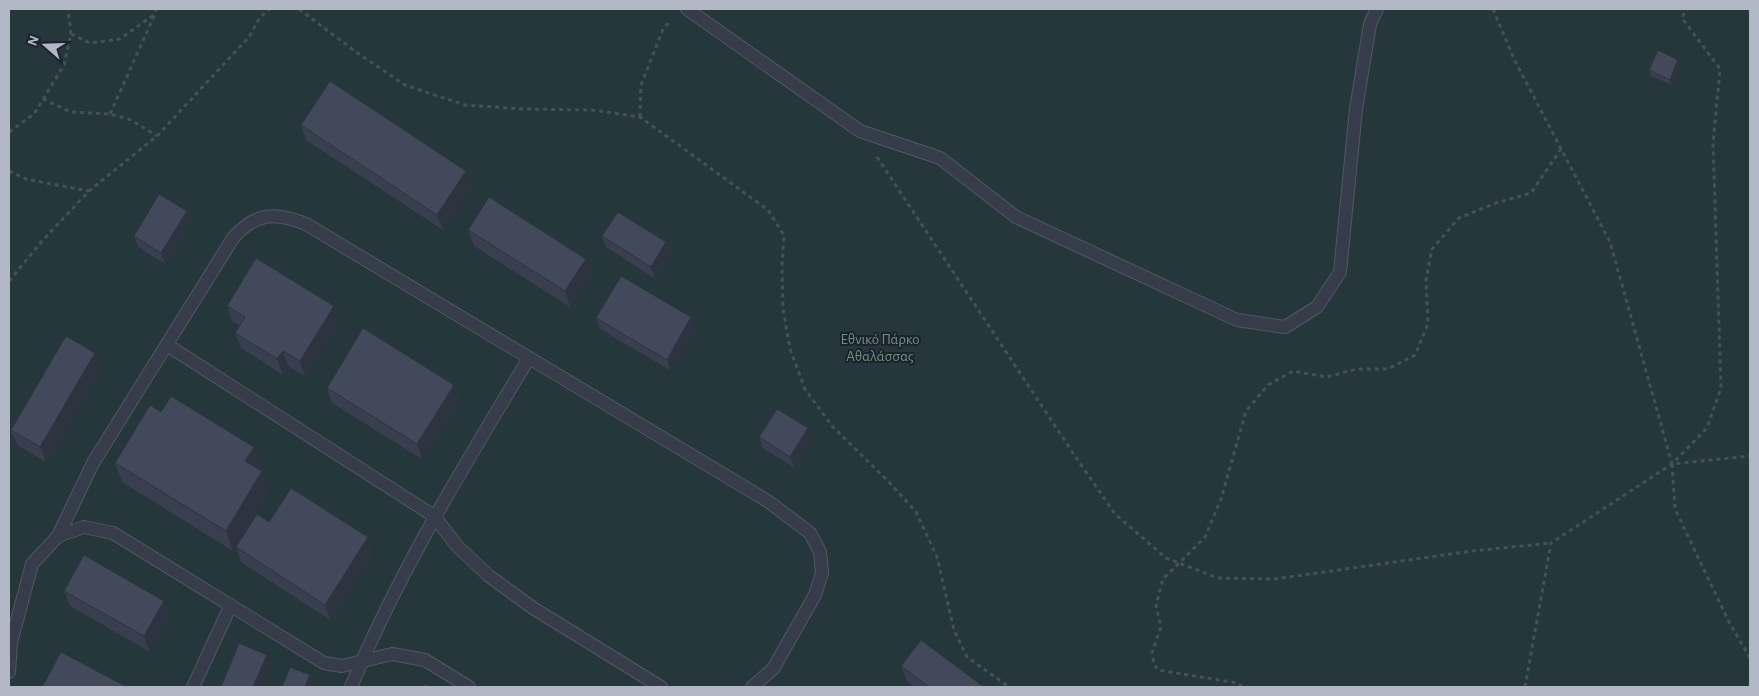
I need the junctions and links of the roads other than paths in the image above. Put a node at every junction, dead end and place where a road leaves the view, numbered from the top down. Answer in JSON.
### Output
{"nodes":[{"id":1,"x":1377,"y":9,"type":"edge"},
{"id":2,"x":682,"y":12,"type":"edge"},
{"id":3,"x":167,"y":345,"type":"junction"},
{"id":4,"x":529,"y":358,"type":"junction"},
{"id":5,"x":434,"y":516,"type":"junction"},
{"id":6,"x":58,"y":536,"type":"junction"},
{"id":7,"x":230,"y":607,"type":"junction"},
{"id":8,"x":362,"y":660,"type":"junction"},
{"id":9,"x":9,"y":672,"type":"edge"},
{"id":10,"x":193,"y":687,"type":"edge"},
{"id":11,"x":350,"y":687,"type":"edge"},
{"id":12,"x":469,"y":687,"type":"edge"},
{"id":13,"x":661,"y":687,"type":"edge"},
{"id":14,"x":752,"y":687,"type":"edge"}],
"edges":[{"from":1,"to":2,"type":"lane"},
{"from":3,"to":4,"type":"lane"},
{"from":3,"to":5,"type":"lane"},
{"from":3,"to":6,"type":"lane"},
{"from":4,"to":5,"type":"lane"},
{"from":4,"to":14,"type":"lane"},
{"from":5,"to":8,"type":"lane"},
{"from":5,"to":13,"type":"lane"},
{"from":6,"to":7,"type":"lane"},
{"from":6,"to":9,"type":"lane"},
{"from":7,"to":8,"type":"lane"},
{"from":7,"to":10,"type":"lane"},
{"from":8,"to":11,"type":"lane"},
{"from":8,"to":12,"type":"lane"}]}
